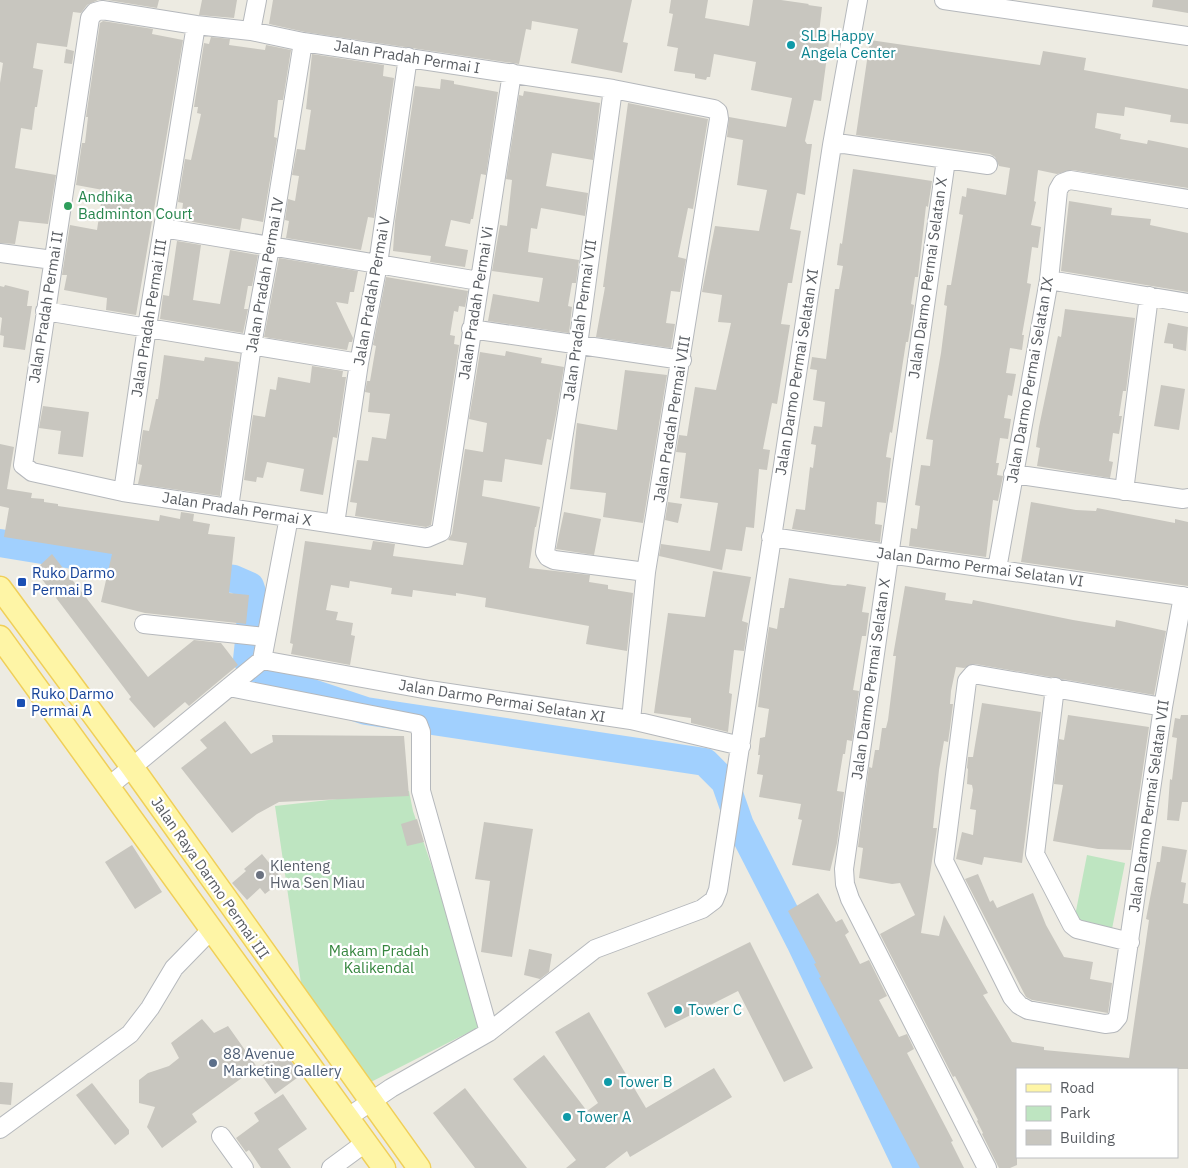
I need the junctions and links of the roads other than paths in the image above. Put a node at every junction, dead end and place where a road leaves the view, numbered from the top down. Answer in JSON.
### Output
{"nodes":[{"id":1,"x":257,"y":0,"type":"edge"},
{"id":2,"x":858,"y":0,"type":"edge"},
{"id":3,"x":944,"y":0,"type":"edge"},
{"id":4,"x":90,"y":18,"type":"joint"},
{"id":5,"x":196,"y":25,"type":"junction"},
{"id":6,"x":251,"y":30,"type":"junction"},
{"id":7,"x":1188,"y":36,"type":"edge"},
{"id":8,"x":303,"y":42,"type":"junction"},
{"id":9,"x":408,"y":57,"type":"junction"},
{"id":10,"x":512,"y":73,"type":"junction"},
{"id":11,"x":613,"y":88,"type":"junction"},
{"id":12,"x":719,"y":119,"type":"joint"},
{"id":13,"x":832,"y":145,"type":"junction"},
{"id":14,"x":946,"y":160,"type":"junction"},
{"id":15,"x":988,"y":165,"type":"dead end"},
{"id":16,"x":1188,"y":199,"type":"edge"},
{"id":17,"x":163,"y":228,"type":"junction"},
{"id":18,"x":270,"y":247,"type":"junction"},
{"id":19,"x":0,"y":253,"type":"edge"},
{"id":20,"x":53,"y":260,"type":"junction"},
{"id":21,"x":378,"y":264,"type":"junction"},
{"id":22,"x":1049,"y":280,"type":"junction"},
{"id":23,"x":479,"y":281,"type":"junction"},
{"id":24,"x":1149,"y":296,"type":"junction"},
{"id":25,"x":1188,"y":302,"type":"edge"},
{"id":26,"x":45,"y":311,"type":"junction"},
{"id":27,"x":146,"y":326,"type":"junction"},
{"id":28,"x":471,"y":329,"type":"junction"},
{"id":29,"x":578,"y":344,"type":"junction"},
{"id":30,"x":252,"y":345,"type":"junction"},
{"id":31,"x":682,"y":360,"type":"junction"},
{"id":32,"x":359,"y":362,"type":"junction"},
{"id":33,"x":32,"y":472,"type":"joint"},
{"id":34,"x":1013,"y":474,"type":"junction"},
{"id":35,"x":1124,"y":491,"type":"junction"},
{"id":36,"x":123,"y":492,"type":"junction"},
{"id":37,"x":1185,"y":498,"type":"edge"},
{"id":38,"x":229,"y":508,"type":"junction"},
{"id":39,"x":288,"y":518,"type":"junction"},
{"id":40,"x":335,"y":524,"type":"junction"},
{"id":41,"x":441,"y":532,"type":"joint"},
{"id":42,"x":771,"y":537,"type":"junction"},
{"id":43,"x":889,"y":554,"type":"junction"},
{"id":44,"x":997,"y":569,"type":"junction"},
{"id":45,"x":646,"y":572,"type":"junction"},
{"id":46,"x":0,"y":588,"type":"edge"},
{"id":47,"x":1186,"y":597,"type":"edge"},
{"id":48,"x":144,"y":624,"type":"dead end"},
{"id":49,"x":0,"y":637,"type":"edge"},
{"id":50,"x":265,"y":638,"type":"junction"},
{"id":51,"x":262,"y":660,"type":"junction"},
{"id":52,"x":229,"y":687,"type":"junction"},
{"id":53,"x":1055,"y":687,"type":"junction"},
{"id":54,"x":1164,"y":707,"type":"junction"},
{"id":55,"x":631,"y":720,"type":"junction"},
{"id":56,"x":740,"y":746,"type":"junction"},
{"id":57,"x":132,"y":767,"type":"junction"},
{"id":58,"x":108,"y":787,"type":"junction"},
{"id":59,"x":211,"y":930,"type":"junction"},
{"id":60,"x":1130,"y":942,"type":"junction"},
{"id":61,"x":276,"y":970,"type":"junction"},
{"id":62,"x":253,"y":988,"type":"junction"},
{"id":63,"x":489,"y":1032,"type":"junction"},
{"id":64,"x":370,"y":1102,"type":"junction"},
{"id":65,"x":347,"y":1118,"type":"junction"},
{"id":66,"x":0,"y":1129,"type":"edge"},
{"id":67,"x":221,"y":1136,"type":"dead end"},
{"id":68,"x":366,"y":1143,"type":"junction"},
{"id":69,"x":244,"y":1168,"type":"edge"},
{"id":70,"x":331,"y":1168,"type":"edge"},
{"id":71,"x":384,"y":1168,"type":"edge"},
{"id":72,"x":419,"y":1168,"type":"edge"},
{"id":73,"x":987,"y":1168,"type":"edge"}],
"edges":[{"from":1,"to":6,"type":"street"},
{"from":2,"to":13,"type":"street","name":"Jalan Darmo Permai Selatan XI"},
{"from":3,"to":7,"type":"street"},
{"from":4,"to":5,"type":"street","name":"Jalan Pradah Permai I"},
{"from":4,"to":20,"type":"street","name":"Jalan Pradah Permai II"},
{"from":5,"to":6,"type":"street","name":"Jalan Pradah Permai I"},
{"from":5,"to":17,"type":"street","name":"Jalan Pradah Permai III"},
{"from":6,"to":8,"type":"street","name":"Jalan Pradah Permai I"},
{"from":8,"to":9,"type":"street","name":"Jalan Pradah Permai I"},
{"from":8,"to":18,"type":"street","name":"Jalan Pradah Permai IV"},
{"from":9,"to":10,"type":"street","name":"Jalan Pradah Permai I"},
{"from":9,"to":21,"type":"street","name":"Jalan Pradah Permai V"},
{"from":10,"to":11,"type":"street","name":"Jalan Pradah Permai I"},
{"from":10,"to":23,"type":"street","name":"Jalan Pradah Permai Vi"},
{"from":11,"to":12,"type":"street","name":"Jalan Pradah Permai I"},
{"from":11,"to":29,"type":"street","name":"Jalan Pradah Permai VII"},
{"from":12,"to":31,"type":"street","name":"Jalan Pradah Permai VIII"},
{"from":13,"to":14,"type":"street","name":"Jalan Darmo Permai Selatan X"},
{"from":13,"to":42,"type":"street","name":"Jalan Darmo Permai Selatan XI"},
{"from":14,"to":15,"type":"street","name":"Jalan Darmo Permai Selatan X"},
{"from":14,"to":43,"type":"street","name":"Jalan Darmo Permai Selatan X"},
{"from":16,"to":22,"type":"street","name":"Jalan Darmo Permai Selatan IX"},
{"from":17,"to":18,"type":"street"},
{"from":17,"to":27,"type":"street","name":"Jalan Pradah Permai III"},
{"from":18,"to":21,"type":"street"},
{"from":18,"to":30,"type":"street","name":"Jalan Pradah Permai IV"},
{"from":19,"to":20,"type":"street"},
{"from":20,"to":26,"type":"street","name":"Jalan Pradah Permai II"},
{"from":21,"to":23,"type":"street"},
{"from":21,"to":32,"type":"street","name":"Jalan Pradah Permai V"},
{"from":22,"to":24,"type":"street"},
{"from":22,"to":34,"type":"street","name":"Jalan Darmo Permai Selatan IX"},
{"from":23,"to":28,"type":"street","name":"Jalan Pradah Permai Vi"},
{"from":24,"to":25,"type":"street"},
{"from":24,"to":35,"type":"street"},
{"from":26,"to":27,"type":"street"},
{"from":26,"to":33,"type":"street","name":"Jalan Pradah Permai II"},
{"from":27,"to":30,"type":"street"},
{"from":27,"to":36,"type":"street","name":"Jalan Pradah Permai III"},
{"from":28,"to":29,"type":"street"},
{"from":28,"to":41,"type":"street","name":"Jalan Pradah Permai Vi"},
{"from":29,"to":31,"type":"street"},
{"from":29,"to":45,"type":"street","name":"Jalan Pradah Permai VII"},
{"from":30,"to":32,"type":"street"},
{"from":30,"to":38,"type":"street","name":"Jalan Pradah Permai IV"},
{"from":31,"to":45,"type":"street","name":"Jalan Pradah Permai VIII"},
{"from":32,"to":40,"type":"street","name":"Jalan Pradah Permai V"},
{"from":33,"to":36,"type":"street","name":"Jalan Pradah Permai X"},
{"from":34,"to":35,"type":"street"},
{"from":34,"to":44,"type":"street","name":"Jalan Darmo Permai Selatan IX"},
{"from":35,"to":37,"type":"street"},
{"from":36,"to":38,"type":"street","name":"Jalan Pradah Permai X"},
{"from":38,"to":39,"type":"street","name":"Jalan Pradah Permai X"},
{"from":39,"to":40,"type":"street","name":"Jalan Pradah Permai X"},
{"from":39,"to":50,"type":"street"},
{"from":40,"to":41,"type":"street","name":"Jalan Pradah Permai X"},
{"from":42,"to":43,"type":"street","name":"Jalan Darmo Permai Selatan VI"},
{"from":42,"to":56,"type":"street","name":"Jalan Darmo Permai Selatan XI"},
{"from":43,"to":44,"type":"street","name":"Jalan Darmo Permai Selatan VI"},
{"from":43,"to":73,"type":"street","name":"Jalan Darmo Permai Selatan X"},
{"from":44,"to":47,"type":"street","name":"Jalan Darmo Permai Selatan VI"},
{"from":45,"to":55,"type":"street","name":"Jalan Pradah Permai VIII"},
{"from":46,"to":57,"type":"main road","name":"Jalan Raya Darmo Permai III"},
{"from":47,"to":54,"type":"street","name":"Jalan Darmo Permai Selatan VII"},
{"from":48,"to":50,"type":"street"},
{"from":49,"to":58,"type":"main road","name":"Jalan Raya Darmo Permai III"},
{"from":50,"to":51,"type":"street"},
{"from":51,"to":52,"type":"street"},
{"from":51,"to":55,"type":"street","name":"Jalan Darmo Permai Selatan XI"},
{"from":52,"to":57,"type":"street"},
{"from":52,"to":63,"type":"street"},
{"from":53,"to":54,"type":"street"},
{"from":53,"to":60,"type":"street"},
{"from":53,"to":60,"type":"street","name":"Jalan Darmo Permai Selatan VII"},
{"from":54,"to":60,"type":"street","name":"Jalan Darmo Permai Selatan VII"},
{"from":55,"to":56,"type":"street","name":"Jalan Darmo Permai Selatan XI"},
{"from":56,"to":63,"type":"street","name":"Jalan Darmo Permai Selatan XI"},
{"from":57,"to":58,"type":"street"},
{"from":57,"to":61,"type":"main road","name":"Jalan Raya Darmo Permai III"},
{"from":58,"to":59,"type":"main road","name":"Jalan Raya Darmo Permai III"},
{"from":59,"to":62,"type":"main road","name":"Jalan Raya Darmo Permai III"},
{"from":59,"to":66,"type":"street"},
{"from":61,"to":62,"type":"main road"},
{"from":61,"to":64,"type":"main road","name":"Jalan Raya Darmo Permai III"},
{"from":62,"to":65,"type":"main road","name":"Jalan Raya Darmo Permai III"},
{"from":63,"to":64,"type":"street"},
{"from":64,"to":65,"type":"street"},
{"from":64,"to":72,"type":"main road","name":"Jalan Raya Darmo Permai III"},
{"from":65,"to":68,"type":"main road","name":"Jalan Raya Darmo Permai III"},
{"from":67,"to":69,"type":"street"},
{"from":68,"to":70,"type":"street"},
{"from":68,"to":71,"type":"main road","name":"Jalan Raya Darmo Permai III"}]}
